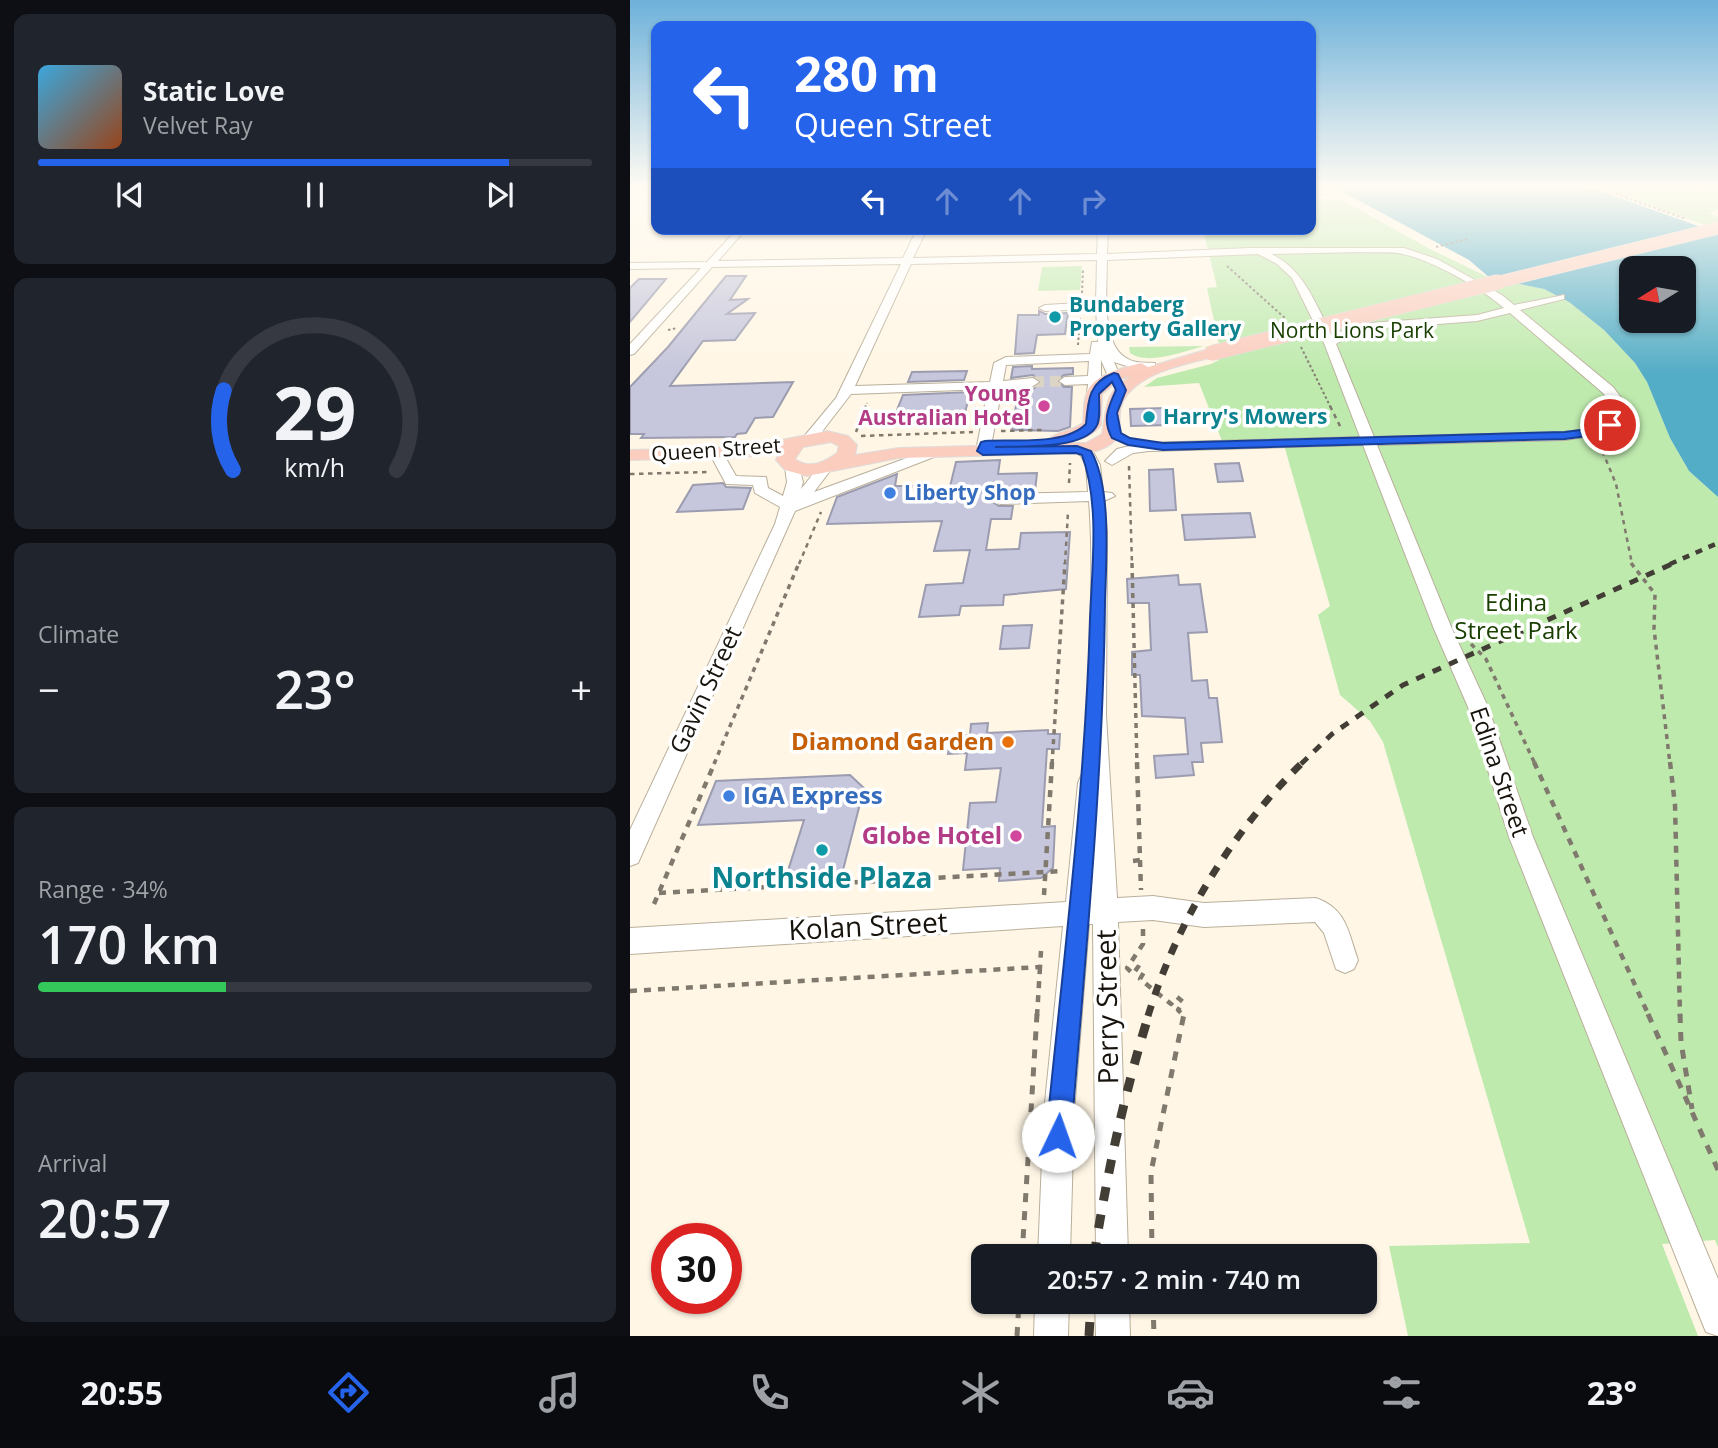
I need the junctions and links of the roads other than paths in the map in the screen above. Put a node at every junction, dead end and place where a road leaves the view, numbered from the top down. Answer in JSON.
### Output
{"nodes":[{"id":1,"x":725,"y":248,"type":"edge"},
{"id":2,"x":913,"y":248,"type":"edge"},
{"id":3,"x":1102,"y":248,"type":"edge"},
{"id":4,"x":1636,"y":248,"type":"edge"},
{"id":5,"x":1430,"y":249,"type":"dead end"},
{"id":6,"x":1297,"y":250,"type":"junction"},
{"id":7,"x":1250,"y":251,"type":"junction"},
{"id":8,"x":1414,"y":253,"type":"junction"},
{"id":9,"x":1102,"y":257,"type":"junction"},
{"id":10,"x":907,"y":261,"type":"junction"},
{"id":11,"x":1281,"y":262,"type":"junction"},
{"id":12,"x":710,"y":265,"type":"junction"},
{"id":13,"x":630,"y":267,"type":"edge"},
{"id":14,"x":1560,"y":297,"type":"dead end"},
{"id":15,"x":1102,"y":305,"type":"junction"},
{"id":16,"x":1045,"y":308,"type":"dead end"},
{"id":17,"x":1514,"y":309,"type":"junction"},
{"id":18,"x":1492,"y":315,"type":"junction"},
{"id":19,"x":1528,"y":322,"type":"junction"},
{"id":20,"x":1102,"y":324,"type":"junction"},
{"id":21,"x":1322,"y":328,"type":"junction"},
{"id":22,"x":1346,"y":332,"type":"junction"},
{"id":23,"x":1106,"y":341,"type":"junction"},
{"id":24,"x":1330,"y":343,"type":"junction"},
{"id":25,"x":630,"y":351,"type":"edge"},
{"id":26,"x":1096,"y":357,"type":"junction"},
{"id":27,"x":1183,"y":361,"type":"junction"},
{"id":28,"x":1152,"y":366,"type":"junction"},
{"id":29,"x":1114,"y":376,"type":"junction"},
{"id":30,"x":1065,"y":381,"type":"tunnel mouth"},
{"id":31,"x":1033,"y":382,"type":"tunnel mouth"},
{"id":32,"x":997,"y":384,"type":"junction"},
{"id":33,"x":1094,"y":387,"type":"junction"},
{"id":34,"x":1120,"y":393,"type":"junction"},
{"id":35,"x":844,"y":395,"type":"junction"},
{"id":36,"x":1093,"y":421,"type":"junction"},
{"id":37,"x":1112,"y":426,"type":"junction"},
{"id":38,"x":805,"y":440,"type":"junction"},
{"id":39,"x":843,"y":440,"type":"junction"},
{"id":40,"x":1367,"y":441,"type":"junction"},
{"id":41,"x":1163,"y":446,"type":"junction"},
{"id":42,"x":984,"y":448,"type":"junction"},
{"id":43,"x":934,"y":452,"type":"junction"},
{"id":44,"x":630,"y":455,"type":"edge"},
{"id":45,"x":1070,"y":455,"type":"junction"},
{"id":46,"x":630,"y":461,"type":"edge"},
{"id":47,"x":722,"y":465,"type":"junction"},
{"id":48,"x":790,"y":466,"type":"junction"},
{"id":49,"x":830,"y":466,"type":"junction"},
{"id":50,"x":1107,"y":482,"type":"junction"},
{"id":51,"x":1000,"y":499,"type":"dead end"},
{"id":52,"x":789,"y":511,"type":"junction"},
{"id":53,"x":1096,"y":715,"type":"junction"},
{"id":54,"x":630,"y":855,"type":"edge"},
{"id":55,"x":1105,"y":911,"type":"junction"},
{"id":56,"x":1077,"y":914,"type":"junction"},
{"id":57,"x":630,"y":941,"type":"edge"},
{"id":58,"x":1345,"y":960,"type":"dead end"},
{"id":59,"x":1054,"y":1244,"type":"edge"},
{"id":60,"x":1112,"y":1244,"type":"edge"},
{"id":61,"x":1052,"y":1314,"type":"edge"},
{"id":62,"x":1112,"y":1314,"type":"edge"},
{"id":63,"x":1718,"y":1320,"type":"edge"},
{"id":64,"x":1051,"y":1336,"type":"edge"},
{"id":65,"x":1113,"y":1336,"type":"edge"}],
"edges":[{"from":1,"to":12,"type":"street"},
{"from":2,"to":10,"type":"street"},
{"from":3,"to":9,"type":"street"},
{"from":4,"to":27,"type":"main road","bridge":true},
{"from":5,"to":8,"type":"street"},
{"from":6,"to":7,"type":"street"},
{"from":6,"to":8,"type":"street"},
{"from":6,"to":11,"type":"street"},
{"from":7,"to":9,"type":"street"},
{"from":7,"to":11,"type":"street"},
{"from":8,"to":17,"type":"street"},
{"from":9,"to":10,"type":"street"},
{"from":9,"to":15,"type":"street"},
{"from":10,"to":12,"type":"street"},
{"from":10,"to":35,"type":"street"},
{"from":11,"to":21,"type":"street","name":"Edina Street"},
{"from":12,"to":13,"type":"street"},
{"from":12,"to":25,"type":"street"},
{"from":14,"to":17,"type":"street"},
{"from":15,"to":16,"type":"street"},
{"from":15,"to":20,"type":"street"},
{"from":17,"to":18,"type":"street"},
{"from":17,"to":19,"type":"street"},
{"from":18,"to":19,"type":"street"},
{"from":18,"to":22,"type":"street"},
{"from":19,"to":40,"type":"street"},
{"from":20,"to":23,"type":"street"},
{"from":20,"to":26,"type":"street"},
{"from":21,"to":22,"type":"street"},
{"from":21,"to":24,"type":"street","name":"Edina Street"},
{"from":22,"to":24,"type":"street"},
{"from":23,"to":28,"type":"street"},
{"from":23,"to":29,"type":"street"},
{"from":24,"to":40,"type":"street","name":"Edina Street"},
{"from":26,"to":32,"type":"street"},
{"from":26,"to":33,"type":"street"},
{"from":27,"to":28,"type":"main road"},
{"from":27,"to":34,"type":"main road"},
{"from":28,"to":29,"type":"main road"},
{"from":29,"to":33,"type":"main road"},
{"from":29,"to":34,"type":"main road"},
{"from":30,"to":33,"type":"street"},
{"from":31,"to":32,"type":"street"},
{"from":32,"to":35,"type":"street"},
{"from":32,"to":42,"type":"street"},
{"from":33,"to":36,"type":"main road"},
{"from":34,"to":37,"type":"main road","name":"Perry Street"},
{"from":35,"to":38,"type":"street"},
{"from":35,"to":39,"type":"street"},
{"from":36,"to":37,"type":"main road"},
{"from":36,"to":42,"type":"main road"},
{"from":37,"to":41,"type":"street"},
{"from":37,"to":45,"type":"main road"},
{"from":37,"to":50,"type":"street","name":"Perry Street"},
{"from":38,"to":39,"type":"main road","name":"Queen Street"},
{"from":38,"to":44,"type":"main road","name":"Queen Street"},
{"from":38,"to":48,"type":"main road"},
{"from":39,"to":42,"type":"main road"},
{"from":39,"to":49,"type":"main road"},
{"from":40,"to":41,"type":"street"},
{"from":40,"to":63,"type":"street","name":"Edina Street"},
{"from":41,"to":50,"type":"street"},
{"from":42,"to":43,"type":"main road"},
{"from":42,"to":45,"type":"main road"},
{"from":43,"to":49,"type":"main road"},
{"from":43,"to":52,"type":"street"},
{"from":45,"to":50,"type":"street","name":"Perry Street"},
{"from":46,"to":47,"type":"main road","name":"Queen Street"},
{"from":47,"to":48,"type":"main road","name":"Queen Street"},
{"from":47,"to":52,"type":"street"},
{"from":48,"to":49,"type":"main road","name":"Queen Street"},
{"from":48,"to":52,"type":"street","name":"Gavin Street"},
{"from":49,"to":52,"type":"street","name":"Gavin Street"},
{"from":50,"to":51,"type":"street"},
{"from":50,"to":53,"type":"street","name":"Perry Street"},
{"from":52,"to":54,"type":"street","name":"Gavin Street"},
{"from":53,"to":55,"type":"street","name":"Perry Street"},
{"from":53,"to":56,"type":"street","name":"Perry Street"},
{"from":55,"to":56,"type":"street","name":"Kolan Street"},
{"from":55,"to":58,"type":"street","name":"Kolan Street"},
{"from":55,"to":60,"type":"street","name":"Perry Street"},
{"from":56,"to":57,"type":"street","name":"Kolan Street"},
{"from":56,"to":59,"type":"street","name":"Perry Street"},
{"from":61,"to":64,"type":"street"},
{"from":62,"to":65,"type":"street"}]}
